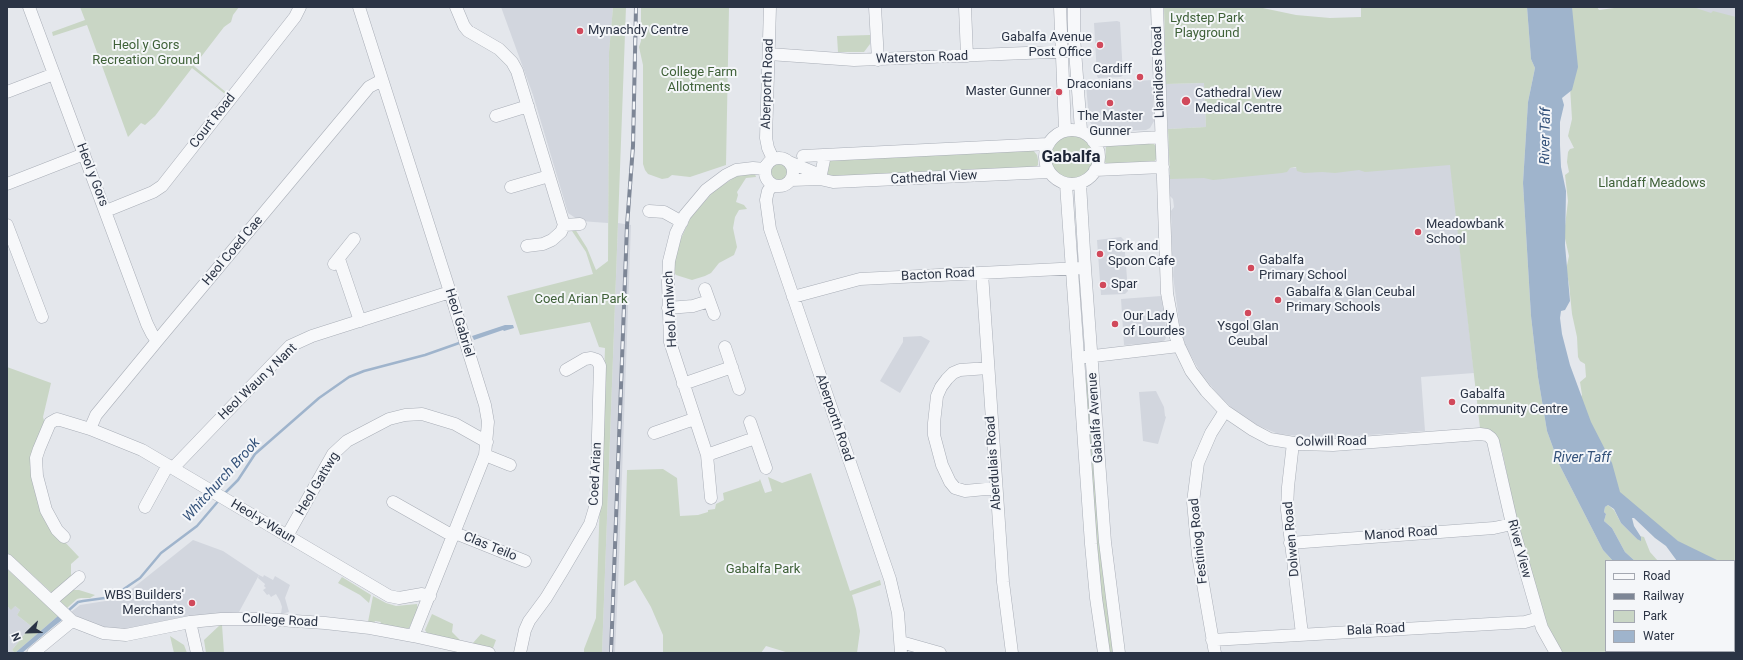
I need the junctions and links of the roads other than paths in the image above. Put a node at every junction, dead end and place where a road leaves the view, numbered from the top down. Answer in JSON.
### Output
{"nodes":[{"id":1,"x":29,"y":7,"type":"edge"},
{"id":2,"x":300,"y":7,"type":"edge"},
{"id":3,"x":359,"y":7,"type":"edge"},
{"id":4,"x":456,"y":7,"type":"edge"},
{"id":5,"x":770,"y":7,"type":"edge"},
{"id":6,"x":875,"y":7,"type":"edge"},
{"id":7,"x":965,"y":7,"type":"edge"},
{"id":8,"x":1060,"y":7,"type":"edge"},
{"id":9,"x":1074,"y":7,"type":"edge"},
{"id":10,"x":1157,"y":7,"type":"edge"},
{"id":11,"x":1062,"y":51,"type":"junction"},
{"id":12,"x":1075,"y":51,"type":"junction"},
{"id":13,"x":769,"y":54,"type":"junction"},
{"id":14,"x":967,"y":56,"type":"junction"},
{"id":15,"x":878,"y":60,"type":"junction"},
{"id":16,"x":54,"y":74,"type":"junction"},
{"id":17,"x":382,"y":80,"type":"junction"},
{"id":18,"x":7,"y":92,"type":"edge"},
{"id":19,"x":528,"y":106,"type":"junction"},
{"id":20,"x":496,"y":116,"type":"dead end"},
{"id":21,"x":1066,"y":130,"type":"junction"},
{"id":22,"x":1081,"y":130,"type":"junction"},
{"id":23,"x":1161,"y":137,"type":"junction"},
{"id":24,"x":1093,"y":141,"type":"junction"},
{"id":25,"x":1048,"y":144,"type":"junction"},
{"id":26,"x":84,"y":154,"type":"junction"},
{"id":27,"x":825,"y":155,"type":"junction"},
{"id":28,"x":803,"y":156,"type":"dead end"},
{"id":29,"x":773,"y":159,"type":"junction"},
{"id":30,"x":789,"y":162,"type":"junction"},
{"id":31,"x":1162,"y":167,"type":"junction"},
{"id":32,"x":765,"y":169,"type":"junction"},
{"id":33,"x":1095,"y":170,"type":"junction"},
{"id":34,"x":1049,"y":172,"type":"junction"},
{"id":35,"x":549,"y":176,"type":"junction"},
{"id":36,"x":820,"y":179,"type":"junction"},
{"id":37,"x":791,"y":180,"type":"junction"},
{"id":38,"x":1080,"y":183,"type":"junction"},
{"id":39,"x":7,"y":184,"type":"edge"},
{"id":40,"x":1066,"y":184,"type":"junction"},
{"id":41,"x":773,"y":185,"type":"junction"},
{"id":42,"x":511,"y":188,"type":"dead end"},
{"id":43,"x":106,"y":211,"type":"junction"},
{"id":44,"x":649,"y":212,"type":"dead end"},
{"id":45,"x":682,"y":222,"type":"junction"},
{"id":46,"x":580,"y":224,"type":"dead end"},
{"id":47,"x":7,"y":225,"type":"edge"},
{"id":48,"x":564,"y":225,"type":"junction"},
{"id":49,"x":354,"y":239,"type":"dead end"},
{"id":50,"x":527,"y":246,"type":"dead end"},
{"id":51,"x":1085,"y":268,"type":"junction"},
{"id":52,"x":1072,"y":269,"type":"junction"},
{"id":53,"x":982,"y":273,"type":"junction"},
{"id":54,"x":450,"y":292,"type":"junction"},
{"id":55,"x":793,"y":297,"type":"junction"},
{"id":56,"x":668,"y":308,"type":"junction"},
{"id":57,"x":714,"y":314,"type":"dead end"},
{"id":58,"x":42,"y":317,"type":"dead end"},
{"id":59,"x":360,"y":320,"type":"junction"},
{"id":60,"x":157,"y":341,"type":"junction"},
{"id":61,"x":1179,"y":346,"type":"junction"},
{"id":62,"x":725,"y":347,"type":"dead end"},
{"id":63,"x":1091,"y":355,"type":"junction"},
{"id":64,"x":1079,"y":358,"type":"junction"},
{"id":65,"x":732,"y":367,"type":"junction"},
{"id":66,"x":988,"y":368,"type":"junction"},
{"id":67,"x":566,"y":370,"type":"dead end"},
{"id":68,"x":683,"y":384,"type":"junction"},
{"id":69,"x":739,"y":389,"type":"dead end"},
{"id":70,"x":1225,"y":411,"type":"junction"},
{"id":71,"x":694,"y":419,"type":"junction"},
{"id":72,"x":750,"y":422,"type":"dead end"},
{"id":73,"x":90,"y":429,"type":"junction"},
{"id":74,"x":654,"y":433,"type":"dead end"},
{"id":75,"x":756,"y":438,"type":"junction"},
{"id":76,"x":1493,"y":441,"type":"joint"},
{"id":77,"x":487,"y":442,"type":"junction"},
{"id":78,"x":1293,"y":443,"type":"junction"},
{"id":79,"x":485,"y":455,"type":"junction"},
{"id":80,"x":707,"y":455,"type":"junction"},
{"id":81,"x":510,"y":465,"type":"dead end"},
{"id":82,"x":171,"y":467,"type":"junction"},
{"id":83,"x":766,"y":468,"type":"dead end"},
{"id":84,"x":996,"y":488,"type":"junction"},
{"id":85,"x":711,"y":498,"type":"dead end"},
{"id":86,"x":393,"y":502,"type":"dead end"},
{"id":87,"x":145,"y":507,"type":"dead end"},
{"id":88,"x":1512,"y":524,"type":"junction"},
{"id":89,"x":454,"y":535,"type":"junction"},
{"id":90,"x":286,"y":536,"type":"junction"},
{"id":91,"x":64,"y":537,"type":"dead end"},
{"id":92,"x":1290,"y":543,"type":"junction"},
{"id":93,"x":7,"y":560,"type":"edge"},
{"id":94,"x":525,"y":561,"type":"dead end"},
{"id":95,"x":79,"y":577,"type":"dead end"},
{"id":96,"x":430,"y":596,"type":"junction"},
{"id":97,"x":51,"y":601,"type":"junction"},
{"id":98,"x":1539,"y":618,"type":"junction"},
{"id":99,"x":72,"y":621,"type":"junction"},
{"id":100,"x":190,"y":622,"type":"junction"},
{"id":101,"x":1302,"y":634,"type":"junction"},
{"id":102,"x":413,"y":636,"type":"junction"},
{"id":103,"x":1212,"y":640,"type":"junction"},
{"id":104,"x":901,"y":648,"type":"edge"},
{"id":105,"x":33,"y":653,"type":"edge"},
{"id":106,"x":196,"y":653,"type":"edge"},
{"id":107,"x":489,"y":653,"type":"edge"},
{"id":108,"x":520,"y":653,"type":"edge"},
{"id":109,"x":940,"y":653,"type":"edge"},
{"id":110,"x":1012,"y":653,"type":"edge"},
{"id":111,"x":1104,"y":653,"type":"edge"},
{"id":112,"x":1119,"y":653,"type":"edge"},
{"id":113,"x":1215,"y":653,"type":"edge"},
{"id":114,"x":1556,"y":653,"type":"edge"}],
"edges":[{"from":1,"to":16,"type":"street","name":"Heol y Gors"},
{"from":2,"to":43,"type":"street","name":"Court Road"},
{"from":3,"to":17,"type":"street","name":"Heol Gabriel"},
{"from":4,"to":19,"type":"street"},
{"from":5,"to":13,"type":"street","name":"Aberporth Road"},
{"from":6,"to":15,"type":"street"},
{"from":7,"to":14,"type":"street"},
{"from":8,"to":11,"type":"street"},
{"from":9,"to":12,"type":"street"},
{"from":10,"to":23,"type":"street","name":"Llanidloes Road"},
{"from":11,"to":12,"type":"street","name":"Waterston Road"},
{"from":11,"to":14,"type":"street","name":"Waterston Road"},
{"from":11,"to":21,"type":"street"},
{"from":12,"to":22,"type":"street"},
{"from":13,"to":15,"type":"street","name":"Waterston Road"},
{"from":13,"to":29,"type":"street","name":"Aberporth Road"},
{"from":14,"to":15,"type":"street","name":"Waterston Road"},
{"from":16,"to":18,"type":"street"},
{"from":16,"to":26,"type":"street","name":"Heol y Gors"},
{"from":17,"to":54,"type":"street","name":"Heol Gabriel"},
{"from":17,"to":60,"type":"street","name":"Heol Coed Cae"},
{"from":19,"to":20,"type":"street"},
{"from":19,"to":35,"type":"street"},
{"from":21,"to":22,"type":"street"},
{"from":21,"to":25,"type":"street"},
{"from":22,"to":24,"type":"street"},
{"from":23,"to":24,"type":"street"},
{"from":23,"to":31,"type":"street","name":"Colwill Road"},
{"from":24,"to":33,"type":"street"},
{"from":25,"to":27,"type":"street"},
{"from":25,"to":34,"type":"street"},
{"from":26,"to":39,"type":"street"},
{"from":26,"to":43,"type":"street","name":"Heol y Gors"},
{"from":27,"to":28,"type":"street"},
{"from":27,"to":36,"type":"street"},
{"from":29,"to":30,"type":"street"},
{"from":29,"to":32,"type":"street"},
{"from":30,"to":36,"type":"street","name":"Cathedral View"},
{"from":30,"to":37,"type":"street"},
{"from":31,"to":33,"type":"street"},
{"from":31,"to":61,"type":"street","name":"Colwill Road"},
{"from":32,"to":41,"type":"street"},
{"from":32,"to":45,"type":"street","name":"Heol Amlwch"},
{"from":33,"to":38,"type":"street"},
{"from":34,"to":36,"type":"street","name":"Cathedral View"},
{"from":34,"to":40,"type":"street"},
{"from":35,"to":42,"type":"street"},
{"from":35,"to":48,"type":"street"},
{"from":36,"to":37,"type":"street","name":"Cathedral View"},
{"from":37,"to":41,"type":"street"},
{"from":38,"to":40,"type":"street"},
{"from":38,"to":51,"type":"street","name":"Gabalfa Avenue"},
{"from":40,"to":52,"type":"street","name":"Gabalfa Avenue"},
{"from":41,"to":55,"type":"street","name":"Aberporth Road"},
{"from":43,"to":60,"type":"street","name":"Heol y Gors"},
{"from":44,"to":45,"type":"street"},
{"from":45,"to":56,"type":"street","name":"Heol Amlwch"},
{"from":46,"to":48,"type":"street"},
{"from":47,"to":58,"type":"street"},
{"from":48,"to":50,"type":"street"},
{"from":49,"to":59,"type":"street"},
{"from":51,"to":52,"type":"street","name":"Bacton Road"},
{"from":51,"to":63,"type":"street","name":"Gabalfa Avenue"},
{"from":52,"to":53,"type":"street","name":"Bacton Road"},
{"from":52,"to":64,"type":"street","name":"Gabalfa Avenue"},
{"from":53,"to":55,"type":"street","name":"Bacton Road"},
{"from":53,"to":66,"type":"street","name":"Aberdulais Road"},
{"from":54,"to":59,"type":"street","name":"Heol Waun y Nant"},
{"from":54,"to":77,"type":"street","name":"Heol Gabriel"},
{"from":55,"to":104,"type":"street","name":"Aberporth Road"},
{"from":56,"to":57,"type":"street"},
{"from":56,"to":68,"type":"street","name":"Heol Amlwch"},
{"from":59,"to":82,"type":"street","name":"Heol Waun y Nant"},
{"from":60,"to":73,"type":"street","name":"Heol Coed Cae"},
{"from":61,"to":63,"type":"street"},
{"from":61,"to":70,"type":"street","name":"Colwill Road"},
{"from":62,"to":65,"type":"street"},
{"from":63,"to":64,"type":"street"},
{"from":63,"to":112,"type":"street","name":"Gabalfa Avenue"},
{"from":64,"to":111,"type":"street","name":"Gabalfa Avenue"},
{"from":65,"to":68,"type":"street"},
{"from":65,"to":69,"type":"street"},
{"from":66,"to":84,"type":"street","name":"Aberdulais Road"},
{"from":66,"to":84,"type":"street"},
{"from":67,"to":108,"type":"street","name":"Coed Arian"},
{"from":68,"to":71,"type":"street","name":"Heol Amlwch"},
{"from":70,"to":78,"type":"street","name":"Colwill Road"},
{"from":70,"to":103,"type":"street","name":"Festiniog Road"},
{"from":71,"to":74,"type":"street"},
{"from":71,"to":80,"type":"street","name":"Heol Amlwch"},
{"from":72,"to":75,"type":"street"},
{"from":73,"to":82,"type":"street","name":"Heol-y-Waun"},
{"from":73,"to":91,"type":"street","name":"Heol-y-Waun"},
{"from":75,"to":80,"type":"street"},
{"from":75,"to":83,"type":"street"},
{"from":76,"to":78,"type":"street","name":"Colwill Road"},
{"from":76,"to":88,"type":"street","name":"River View"},
{"from":77,"to":79,"type":"street","name":"Heol Gabriel"},
{"from":77,"to":90,"type":"street","name":"Heol Gattwg"},
{"from":78,"to":92,"type":"street","name":"Dolwen Road"},
{"from":79,"to":81,"type":"street"},
{"from":79,"to":89,"type":"street","name":"Heol Gabriel"},
{"from":80,"to":85,"type":"street","name":"Heol Amlwch"},
{"from":82,"to":87,"type":"street","name":"Heol Waun y Nant"},
{"from":82,"to":90,"type":"street","name":"Heol-y-Waun"},
{"from":84,"to":110,"type":"street","name":"Aberdulais Road"},
{"from":86,"to":89,"type":"street","name":"Clas Teilo"},
{"from":88,"to":92,"type":"street","name":"Manod Road"},
{"from":88,"to":98,"type":"street","name":"River View"},
{"from":89,"to":94,"type":"street","name":"Clas Teilo"},
{"from":89,"to":96,"type":"street","name":"Heol Gabriel"},
{"from":90,"to":96,"type":"street","name":"Heol-y-Waun"},
{"from":92,"to":101,"type":"street","name":"Dolwen Road"},
{"from":93,"to":97,"type":"street","name":"College Road"},
{"from":95,"to":97,"type":"street"},
{"from":96,"to":102,"type":"street","name":"Heol Gabriel"},
{"from":97,"to":99,"type":"street","name":"College Road"},
{"from":98,"to":101,"type":"street","name":"Bala Road"},
{"from":98,"to":114,"type":"street","name":"River View"},
{"from":99,"to":100,"type":"street","name":"College Road"},
{"from":99,"to":105,"type":"street"},
{"from":100,"to":102,"type":"street","name":"College Road"},
{"from":100,"to":106,"type":"street"},
{"from":101,"to":103,"type":"street","name":"Bala Road"},
{"from":102,"to":107,"type":"street","name":"College Road"},
{"from":103,"to":113,"type":"street","name":"Festiniog Road"},
{"from":104,"to":109,"type":"street"}]}
